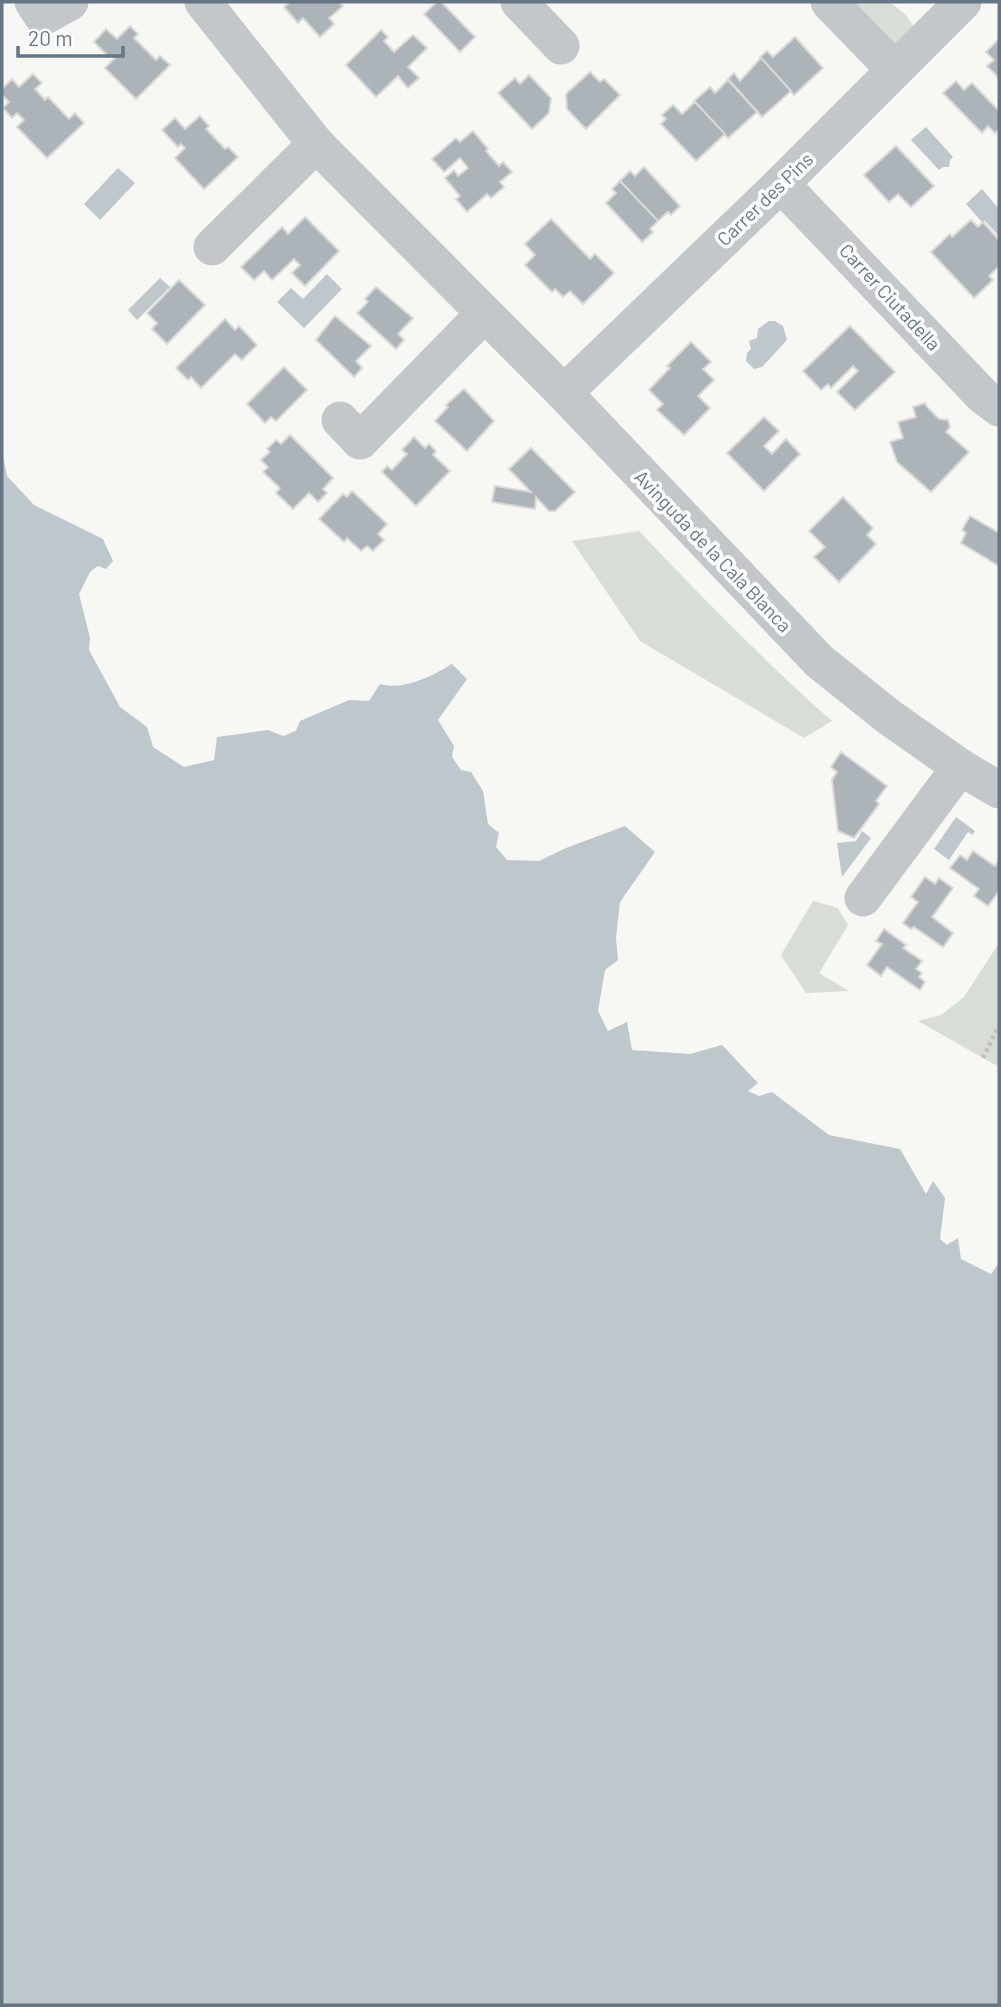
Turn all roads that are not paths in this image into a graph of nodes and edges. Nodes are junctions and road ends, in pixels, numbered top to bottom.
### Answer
1 (33, 2) edge
2 (71, 2) edge
3 (203, 2) edge
4 (519, 2) edge
5 (829, 2) edge
6 (963, 2) edge
7 (562, 46) dead end
8 (894, 69) junction
9 (316, 144) junction
10 (781, 184) junction
11 (212, 247) dead end
12 (484, 314) junction
13 (564, 393) junction
14 (999, 408) edge
15 (340, 420) dead end
16 (960, 767) junction
17 (999, 790) edge
18 (863, 898) dead end

1 - 2 street
3 - 9 street, Avinguda de la Cala Blanca
4 - 7 street
5 - 8 street
6 - 8 street, Carrer des Pins
8 - 10 street, Carrer des Pins
9 - 11 street
9 - 12 street, Avinguda de la Cala Blanca
10 - 13 street, Carrer des Pins
10 - 14 street, Carrer Ciutadella
12 - 13 street, Avinguda de la Cala Blanca
12 - 15 street
13 - 16 street, Avinguda de la Cala Blanca
16 - 17 street, Avinguda de la Cala Blanca
16 - 18 street

